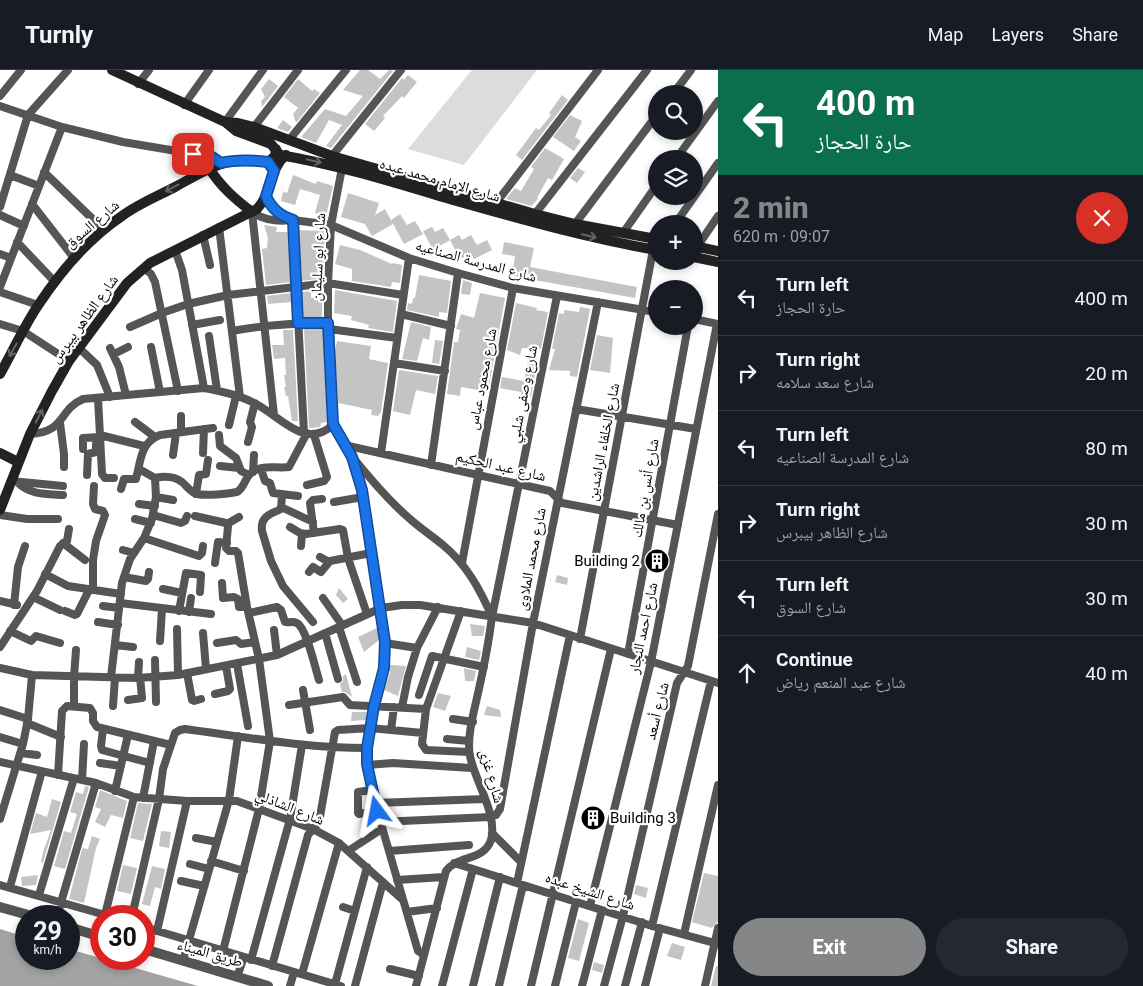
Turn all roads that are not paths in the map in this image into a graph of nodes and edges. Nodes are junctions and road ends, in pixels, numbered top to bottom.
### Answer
1 (21, 70) edge
2 (68, 70) edge
3 (112, 70) edge
4 (149, 70) edge
5 (209, 70) edge
6 (263, 70) edge
7 (298, 70) edge
8 (346, 70) edge
9 (401, 70) edge
10 (598, 70) edge
11 (647, 70) edge
12 (691, 70) edge
13 (138, 84) junction
14 (680, 85) edge
15 (0, 96) edge
16 (718, 101) edge
17 (184, 104) junction
18 (0, 106) edge
19 (28, 116) junction
20 (225, 122) junction
21 (62, 127) junction
22 (254, 127) junction
23 (648, 127) edge
24 (289, 140) junction
25 (276, 149) junction
26 (683, 150) edge
27 (286, 155) junction
28 (332, 156) junction
29 (268, 162) junction
30 (221, 163) junction
31 (718, 163) edge
32 (209, 168) junction
33 (342, 168) junction
34 (274, 171) junction
35 (44, 172) junction
36 (10, 174) junction
37 (39, 186) junction
38 (266, 196) junction
39 (648, 197) edge
40 (496, 203) junction
41 (32, 204) junction
42 (0, 207) edge
43 (252, 212) junction
44 (535, 214) junction
45 (0, 215) edge
46 (681, 215) edge
47 (718, 216) edge
48 (293, 220) junction
49 (575, 224) junction
50 (24, 226) junction
51 (331, 226) junction
52 (219, 227) junction
53 (104, 230) junction
54 (623, 233) junction
55 (203, 235) junction
56 (703, 236) edge
57 (648, 238) edge
58 (17, 242) junction
59 (703, 248) edge
60 (648, 249) edge
61 (175, 250) junction
62 (718, 251) edge
63 (0, 254) edge
64 (11, 258) junction
65 (74, 258) junction
66 (409, 258) junction
67 (703, 259) edge
68 (718, 262) edge
69 (210, 265) dead end
70 (144, 268) junction
71 (650, 270) edge
72 (458, 273) junction
73 (55, 282) junction
74 (328, 283) junction
75 (0, 287) edge
76 (296, 287) junction
77 (513, 288) junction
78 (262, 291) junction
79 (0, 292) edge
80 (403, 295) junction
81 (228, 296) junction
82 (557, 296) junction
83 (598, 302) junction
84 (188, 304) junction
85 (38, 305) junction
86 (641, 309) junction
87 (648, 310) edge
88 (162, 313) junction
89 (401, 314) junction
90 (220, 320) dead end
91 (703, 321) edge
92 (298, 323) junction
93 (0, 324) edge
94 (717, 324) edge
95 (192, 325) junction
96 (265, 326) junction
97 (329, 326) junction
98 (451, 326) junction
99 (130, 327) dead end
100 (23, 331) junction
101 (232, 331) junction
102 (686, 335) edge
103 (209, 336) dead end
104 (397, 338) junction
105 (128, 347) dead end
106 (151, 347) dead end
107 (79, 348) junction
108 (69, 361) junction
109 (394, 363) junction
110 (445, 371) junction
111 (0, 374) edge
112 (204, 388) junction
113 (217, 390) junction
114 (178, 391) junction
115 (160, 392) junction
116 (126, 396) junction
117 (110, 397) junction
118 (238, 397) junction
119 (98, 398) junction
120 (255, 404) junction
121 (576, 409) junction
122 (274, 415) junction
123 (181, 416) dead end
124 (622, 416) junction
125 (134, 422) dead end
126 (60, 423) junction
127 (333, 424) junction
128 (670, 424) junction
129 (229, 425) dead end
130 (213, 428) dead end
131 (696, 428) junction
132 (204, 429) junction
133 (179, 432) junction
134 (30, 434) junction
135 (308, 434) junction
136 (219, 435) dead end
137 (155, 437) junction
138 (100, 438) junction
139 (248, 442) dead end
140 (344, 445) junction
141 (144, 446) junction
142 (83, 449) dead end
143 (0, 453) edge
144 (203, 453) dead end
145 (381, 453) junction
146 (173, 455) dead end
147 (254, 456) dead end
148 (352, 457) junction
149 (208, 460) dead end
150 (18, 462) junction
151 (431, 465) junction
152 (220, 466) dead end
153 (64, 467) dead end
154 (239, 468) junction
155 (261, 468) junction
156 (139, 469) junction
157 (251, 474) junction
158 (87, 475) dead end
159 (478, 475) junction
160 (114, 478) dead end
161 (155, 478) junction
162 (14, 481) junction
163 (519, 484) junction
164 (307, 485) dead end
165 (62, 486) dead end
166 (94, 486) dead end
167 (121, 489) dead end
168 (196, 494) junction
169 (63, 495) dead end
170 (282, 495) junction
171 (298, 496) dead end
172 (156, 497) junction
173 (363, 497) junction
174 (322, 499) dead end
175 (557, 499) junction
176 (172, 500) dead end
177 (334, 502) dead end
178 (139, 504) dead end
179 (155, 506) junction
180 (281, 507) junction
181 (0, 510) edge
182 (604, 511) junction
183 (718, 514) edge
184 (0, 515) edge
185 (238, 517) dead end
186 (58, 519) dead end
187 (135, 519) dead end
188 (152, 519) junction
189 (653, 520) junction
190 (313, 522) junction
191 (227, 524) junction
192 (678, 525) junction
193 (290, 527) dead end
194 (69, 529) dead end
195 (314, 533) junction
196 (302, 534) junction
197 (144, 538) junction
198 (227, 542) junction
199 (63, 543) junction
200 (25, 546) dead end
201 (203, 546) dead end
202 (302, 546) dead end
203 (123, 550) dead end
204 (134, 553) junction
205 (371, 554) junction
206 (320, 557) dead end
207 (348, 558) junction
208 (85, 560) dead end
209 (329, 562) junction
210 (215, 563) dead end
211 (462, 563) junction
212 (149, 572) dead end
213 (309, 572) dead end
214 (45, 574) junction
215 (124, 577) junction
216 (222, 583) dead end
217 (163, 589) dead end
218 (91, 590) junction
219 (200, 592) dead end
220 (182, 593) junction
221 (121, 594) junction
222 (33, 597) junction
223 (191, 598) dead end
224 (323, 598) dead end
225 (0, 601) edge
226 (14, 605) junction
227 (103, 606) dead end
228 (120, 606) junction
229 (438, 607) junction
230 (26, 608) junction
231 (381, 608) junction
232 (162, 609) junction
233 (248, 610) junction
234 (179, 611) junction
235 (461, 611) junction
236 (189, 612) junction
237 (211, 614) dead end
238 (367, 614) junction
239 (492, 616) junction
240 (98, 622) dead end
241 (313, 622) dead end
242 (532, 623) junction
243 (118, 624) junction
244 (341, 626) junction
245 (177, 629) dead end
246 (274, 630) dead end
247 (10, 631) junction
248 (203, 633) dead end
249 (326, 633) junction
250 (570, 635) junction
251 (580, 638) junction
252 (308, 641) junction
253 (160, 642) dead end
254 (255, 642) junction
255 (385, 642) junction
256 (60, 643) dead end
257 (218, 643) dead end
258 (115, 645) junction
259 (0, 647) edge
260 (133, 647) dead end
261 (417, 648) junction
262 (611, 649) junction
263 (76, 650) dead end
264 (628, 654) junction
265 (277, 655) junction
266 (444, 658) junction
267 (259, 659) junction
268 (155, 660) dead end
269 (139, 662) dead end
270 (651, 662) junction
271 (237, 664) junction
272 (226, 666) junction
273 (484, 667) junction
274 (0, 668) edge
275 (206, 669) junction
276 (683, 673) junction
277 (187, 674) junction
278 (32, 675) junction
279 (178, 675) junction
280 (74, 677) junction
281 (113, 677) junction
282 (155, 677) junction
283 (139, 678) junction
284 (338, 679) dead end
285 (319, 680) dead end
286 (357, 682) dead end
287 (715, 682) edge
288 (303, 690) dead end
289 (215, 694) dead end
290 (419, 696) dead end
291 (201, 699) dead end
292 (128, 700) dead end
293 (156, 702) dead end
294 (305, 702) junction
295 (289, 705) dead end
296 (74, 706) junction
297 (114, 706) dead end
298 (374, 706) junction
299 (398, 707) junction
300 (426, 709) junction
301 (0, 710) edge
302 (453, 719) dead end
303 (28, 721) junction
304 (473, 722) junction
305 (248, 726) dead end
306 (370, 728) junction
307 (103, 729) junction
308 (310, 730) dead end
309 (391, 730) junction
310 (423, 733) junction
311 (128, 735) junction
312 (238, 736) junction
313 (0, 737) edge
314 (61, 738) junction
315 (447, 738) dead end
316 (154, 741) junction
317 (270, 741) junction
318 (469, 741) junction
319 (23, 744) junction
320 (84, 744) dead end
321 (302, 744) junction
322 (171, 745) junction
323 (332, 748) junction
324 (367, 748) junction
325 (469, 752) junction
326 (21, 753) junction
327 (37, 755) dead end
328 (123, 756) junction
329 (0, 762) edge
330 (100, 763) dead end
331 (150, 763) junction
332 (367, 764) junction
333 (17, 766) junction
334 (120, 766) junction
335 (472, 768) junction
336 (42, 772) junction
337 (58, 775) junction
338 (78, 779) junction
339 (96, 784) junction
340 (718, 785) edge
341 (115, 790) junction
342 (372, 790) junction
343 (134, 797) junction
344 (143, 798) junction
345 (485, 798) junction
346 (159, 799) junction
347 (229, 800) junction
348 (187, 801) junction
349 (376, 807) junction
350 (259, 809) junction
351 (490, 817) junction
352 (0, 819) edge
353 (290, 819) junction
354 (381, 825) junction
355 (313, 829) junction
356 (492, 833) junction
357 (196, 838) dead end
358 (217, 842) junction
359 (339, 843) junction
360 (469, 844) dead end
361 (348, 851) junction
362 (389, 851) junction
363 (521, 862) junction
364 (454, 863) junction
365 (190, 864) dead end
366 (210, 865) junction
367 (367, 868) junction
368 (473, 868) junction
369 (244, 871) junction
370 (444, 877) junction
371 (500, 877) junction
372 (398, 880) junction
373 (181, 881) dead end
374 (384, 882) junction
375 (520, 884) junction
376 (0, 885) edge
377 (204, 886) junction
378 (10, 887) junction
379 (554, 894) junction
380 (39, 895) junction
381 (403, 900) junction
382 (61, 901) junction
383 (576, 902) junction
384 (60, 905) edge
385 (109, 905) edge
386 (135, 905) edge
387 (590, 906) junction
388 (0, 907) edge
389 (343, 907) dead end
390 (437, 908) junction
391 (90, 910) edge
392 (602, 910) junction
393 (15, 911) edge
394 (355, 911) junction
395 (407, 912) junction
396 (623, 916) junction
397 (642, 922) junction
398 (656, 927) junction
399 (718, 928) edge
400 (157, 931) joint
401 (684, 934) junction
402 (189, 941) junction
403 (716, 944) edge
404 (223, 951) junction
405 (155, 952) edge
406 (424, 955) junction
407 (247, 959) junction
408 (183, 961) junction
409 (272, 966) junction
410 (390, 969) dead end
411 (298, 973) junction
412 (419, 976) junction
413 (237, 977) junction
414 (338, 985) edge
415 (268, 986) edge
416 (290, 986) edge
417 (355, 986) edge
418 (416, 986) edge
419 (442, 986) edge
420 (473, 986) edge
421 (499, 986) edge
422 (531, 986) edge
423 (555, 986) edge
424 (582, 986) edge
425 (604, 986) edge
426 (625, 986) edge
427 (646, 986) edge
428 (704, 986) edge

1 - 15 street
2 - 19 street
3 - 13 main road, شارع الإمام محمد عبده
4 - 13 street
5 - 17 street
6 - 20 street
7 - 22 street
8 - 24 street
9 - 28 street
10 - 40 street
11 - 44 street
12 - 14 street
13 - 17 main road, شارع الإمام محمد عبده
16 - 26 street
17 - 20 main road, شارع الإمام محمد عبده
18 - 19 street
19 - 21 street
19 - 36 street
20 - 22 main road, شارع الإمام محمد عبده
20 - 25 main road, شارع الإمام محمد عبده
21 - 30 street
21 - 35 street
22 - 24 main road, شارع الإمام محمد عبده
23 - 49 street
24 - 28 main road, شارع الإمام محمد عبده
25 - 27 main road, شارع الإمام محمد عبده
25 - 29 main road
27 -> 33 main road, شارع الإمام محمد عبده
27 - 34 main road, شارع الظاهر بيبرس
28 - 40 main road, شارع الإمام محمد عبده
29 - 30 main road, شارع السوق
29 - 34 main road
30 - 32 main road, شارع السوق
31 - 46 street
32 - 43 main road
32 -> 53 main road, شارع السوق
33 - 51 street, شارع ابو سليمان
33 -> 60 main road, شارع الإمام محمد عبده
34 - 38 main road, شارع الظاهر بيبرس
35 - 37 street
35 - 53 street
36 - 37 street
36 - 42 street
37 - 41 street
38 - 43 main road, شارع الظاهر بيبرس
38 - 48 street, شارع المدرسة الصناعيه
39 - 54 street
40 - 44 main road, شارع الإمام محمد عبده
41 - 50 street
41 - 65 street
43 - 48 street, شارع المدرسة الصناعيه
43 - 52 main road, شارع الظاهر بيبرس
43 - 78 street
44 - 49 main road, شارع الإمام محمد عبده
45 - 50 street
47 - 56 street
48 - 51 street, شارع المدرسة الصناعيه
48 - 76 street
49 - 54 main road, شارع الإمام محمد عبده
50 - 58 street
51 - 66 street, شارع المدرسة الصناعيه
51 - 74 street, شارع ابو سليمان
52 - 55 main road, شارع الظاهر بيبرس
52 - 81 street
53 - 65 main road, شارع السوق
54 - 57 main road, شارع الإمام محمد عبده
55 - 61 main road, شارع الظاهر بيبرس
55 - 69 street
58 - 64 street
58 - 73 street
59 - 62 main road
61 - 70 main road, شارع الظاهر بيبرس
61 - 84 street
63 - 64 street
64 - 75 street
65 - 73 main road, شارع السوق
66 - 72 street, شارع المدرسة الصناعيه
66 - 80 street
67 - 68 main road
70 - 88 street
70 - 107 main road, شارع الظاهر بيبرس
71 - 86 street, شارع الخلفاء الراشدين
72 - 77 street, شارع المدرسة الصناعيه
72 - 98 street
73 - 85 main road, شارع السوق
74 - 76 street
74 - 80 street
74 - 97 street, شارع ابو سليمان
76 - 78 street
76 - 92 street
77 - 82 street, شارع المدرسة الصناعيه
77 - 159 street, شارع محمود عباس
78 - 81 street
78 - 96 street
79 - 85 street
80 - 89 street
81 - 84 street
81 - 101 street
82 - 83 street, شارع المدرسة الصناعيه
82 - 163 street, شارع وصفى شلبي
83 - 86 street, شارع المدرسة الصناعيه
83 - 121 street, شارع محمد الملاوى
84 - 88 street
84 - 95 street
85 - 100 main road, شارع السوق
86 - 87 street, شارع المدرسة الصناعيه
86 - 124 street, شارع الخلفاء الراشدين
88 - 99 street
88 - 114 street
89 - 98 street
89 - 104 street
90 - 95 street
91 - 94 street
92 - 96 street
92 - 97 street
92 - 135 street
93 - 100 street
94 - 131 street, شارع احمد النجار
95 - 112 street
96 - 101 street
96 - 122 street
97 - 104 street
97 - 127 street, شارع ابو سليمان
98 - 110 street
100 - 108 street
100 -> 111 main road, شارع السوق
101 - 118 street
102 - 128 street, شارع أنس بن مالك
103 - 113 street
104 - 109 street
105 - 116 street
106 - 115 street
107 - 108 main road, شارع الظاهر بيبرس
107 - 117 street
134 -> 108 main road, شارع الظاهر بيبرس
109 - 110 street
109 - 145 street
110 - 151 street
112 - 113 street
112 - 114 street
113 - 118 street
114 - 115 street
115 - 116 street
116 - 117 street
117 - 119 street
118 - 120 street
118 - 129 street
119 - 126 street
119 - 138 street
120 - 122 street
120 - 139 street
121 - 124 street
121 - 175 street, شارع محمد الملاوى
122 - 135 street
123 - 133 street
124 - 128 street
124 - 182 street, شارع الخلفاء الراشدين
125 - 137 street
126 - 134 street
126 - 153 street
127 - 135 street
127 - 140 street, شارع ابو سليمان
128 - 131 street
128 - 189 street, شارع أنس بن مالك
130 - 132 street
131 - 192 street, شارع احمد النجار
132 - 133 street
132 - 144 street
133 - 137 street
133 - 146 street
134 - 150 main road, شارع الظاهر بيبرس
135 - 155 street
135 - 164 street
136 - 154 street
137 - 141 street
138 - 141 street
138 - 142 street
138 - 158 street
138 - 160 street
140 - 145 street, شارع عبد الحكيم
140 - 148 street, شارع ابو سليمان
141 - 156 street
143 - 150 main road
145 - 151 street, شارع عبد الحكيم
147 - 157 street
148 - 173 street, شارع ابو سليمان
148 - 211 street
149 - 168 street
150 - 162 main road, شارع الظاهر بيبرس
151 - 159 street, شارع عبد الحكيم
152 - 154 street
154 - 157 street
155 - 157 street
155 - 170 street
156 - 161 street
156 - 167 street
157 - 168 street
159 - 163 street, شارع عبد الحكيم
159 - 211 street, شارع محمود عباس
161 - 168 street
161 - 172 street
162 - 165 street
162 - 169 street
162 - 181 main road, شارع الظاهر بيبرس
163 - 175 street, شارع عبد الحكيم
163 - 239 street, شارع وصفى شلبي
166 - 218 street
170 - 171 street
170 - 180 street
172 - 176 street
172 - 179 street
173 - 177 street
173 - 205 street, شارع ابو سليمان
174 - 190 street
175 - 182 street, شارع عبد الحكيم
175 - 242 street, شارع محمد الملاوى
178 - 179 street
179 - 188 street
180 - 190 street
180 - 241 street
182 - 189 street, شارع عبد الحكيم
182 - 251 street, شارع الخلفاء الراشدين
183 - 276 street, شارع أسعد
184 - 186 street
185 - 191 street
187 - 188 street
188 - 191 street
188 - 197 street
189 - 192 street, شارع عبد الحكيم
189 - 264 street, شارع أنس بن مالك
190 - 195 street
191 - 198 street
192 - 270 street, شارع احمد النجار
193 - 196 street
194 - 199 street
195 - 196 street
195 - 207 street
196 - 202 street
197 - 201 street
197 - 204 street
198 - 210 street
198 - 233 street
199 - 208 street
199 - 214 street
200 - 226 street
203 - 204 street
204 - 215 street
205 - 207 street
205 - 231 street, شارع ابو سليمان
206 - 209 street
207 - 209 street
207 - 238 street
209 - 213 street
211 - 239 street
212 - 215 street
214 - 218 street
214 - 222 street
215 - 221 street
216 - 233 street
217 - 220 street
218 - 221 street
218 - 222 street
219 - 220 street
220 - 234 street
221 - 228 street
222 - 230 street
223 - 236 street
224 - 244 street
225 - 226 street
226 - 230 street
227 - 228 street
228 - 232 street
228 - 243 street
229 - 231 street
229 - 235 street
229 - 261 street
230 - 247 street
231 - 238 street
231 - 255 street, شارع ابو سليمان
232 - 234 street
232 - 253 street
233 - 252 street
233 - 254 street
234 - 236 street
235 - 239 street
235 - 266 street
236 - 237 street
238 - 244 street
239 - 242 street
239 - 273 street, شارع غزى
240 - 243 street
242 - 250 street
242 - 351 street, شارع محمد الملاوى
243 - 258 street
244 - 249 street
244 - 286 street
245 - 279 street
246 - 265 street
247 - 256 street
247 - 259 street
248 - 275 street
249 - 252 street
249 - 284 street
250 - 251 street
250 - 363 street
251 - 262 street
252 - 265 street
252 - 285 street
254 - 257 street
254 - 267 street
255 - 261 street
255 - 298 street, شارع ابو سليمان
258 - 260 street
258 - 281 street
261 - 299 street
262 - 264 street
262 - 379 street
263 - 280 street
264 - 270 street
265 - 267 street
266 - 273 street
266 - 290 street
266 - 300 street
267 - 271 street
267 - 317 street
268 - 282 street
269 - 283 street
270 - 276 street
270 - 387 street, شارع احمد النجار
271 - 272 street
271 - 305 street
272 - 275 street
272 - 289 street
273 - 304 street, شارع غزى
274 - 278 street
275 - 277 street
276 - 287 street
276 - 396 street, شارع أسعد
277 - 279 street
277 - 291 street
278 - 280 street
278 - 303 street
279 - 282 street
280 - 281 street
280 - 296 street
281 - 283 street
281 - 297 street
282 - 283 street
282 - 293 street
283 - 292 street
287 - 398 street
288 - 294 street
294 - 295 street
294 - 298 street
294 - 308 street
296 - 307 street
296 - 314 street
298 - 299 street
298 - 306 street, شارع ابو سليمان
299 - 300 street
299 - 309 street
300 - 310 street
301 - 303 street
302 - 304 street
303 - 314 street
303 - 319 street
304 - 318 street, شارع غزى
306 - 309 street
306 - 323 street
306 - 324 street, شارع ابو سليمان
307 - 311 street
307 - 328 street
309 - 310 street
310 - 325 street
311 - 316 street
311 - 328 street
312 - 317 street
312 - 322 street
312 - 347 street
313 - 319 street
314 - 337 street
315 - 318 street
316 - 322 street
316 - 331 street
317 - 321 street
317 - 350 street
318 - 325 street, شارع غزى
319 - 326 street
320 - 338 street
321 - 323 street
321 - 353 street
322 - 346 street
323 - 324 street
323 - 355 street
324 - 332 street, شارع ابو سليمان
325 - 335 street, شارع غزى
326 - 327 street
326 - 333 street
328 - 331 street
328 - 334 street
329 - 333 street, شارع الشاذلي
330 - 334 street
331 - 344 street
332 - 335 street
332 - 342 street, شارع ابو سليمان
333 - 336 street, شارع الشاذلي
333 - 352 street
334 - 341 street
335 - 345 street, شارع غزى
336 - 337 street, شارع الشاذلي
336 - 378 street
337 - 338 street, شارع الشاذلي
338 - 339 street, شارع الشاذلي
338 - 380 street
339 - 341 street, شارع الشاذلي
339 - 382 street
340 - 401 street
341 - 343 street, شارع الشاذلي
342 - 349 street, شارع ابو سليمان
342 - 349 street
343 - 344 street, شارع الشاذلي
343 - 385 street
344 - 346 street, شارع الشاذلي
345 - 349 street
345 - 351 street, شارع غزى
346 - 348 street, شارع الشاذلي
346 - 386 street
347 - 348 street, شارع الشاذلي
347 - 350 street, شارع الشاذلي
347 - 358 street
348 - 400 street
349 - 354 street, شارع ابو سليمان
350 - 353 street, شارع الشاذلي
350 - 369 street
351 - 354 street
351 - 356 street, شارع غزى
353 - 355 street, شارع الشاذلي
353 - 407 street
354 - 361 street
354 - 362 street, شارع ابو سليمان
355 - 359 street, شارع الشاذلي
355 - 409 street
356 - 363 street
356 - 364 street
357 - 358 street
358 - 366 street
359 - 361 street, شارع الشاذلي
359 - 411 street
360 - 362 street
361 - 367 street, شارع الشاذلي
362 - 372 street, شارع ابو سليمان
363 - 375 street
364 - 368 street, شارع الشيخ عبده
364 - 370 street
365 - 366 street
366 - 369 street
366 - 377 street
367 - 374 street, شارع الشاذلي
367 - 394 street
368 - 371 street, شارع الشيخ عبده
368 - 419 street
369 - 404 street
370 - 372 street
370 - 390 street
371 - 375 street, شارع الشيخ عبده
371 - 420 street
372 - 381 street, شارع ابو سليمان
373 - 377 street
374 - 381 street, شارع الشاذلي
374 - 417 street
375 - 379 street, شارع الشيخ عبده
375 - 421 street
376 - 378 street
377 - 402 street
378 - 380 street
379 - 383 street, شارع الشيخ عبده
379 - 422 street
380 - 382 street
381 - 395 street, شارع ابو سليمان
382 - 384 street
382 - 391 street
383 - 387 street, شارع الشيخ عبده
383 - 423 street
387 - 392 street, شارع الشيخ عبده
388 - 393 street
389 - 394 street
390 - 395 street
390 - 406 street
392 - 396 street, شارع الشيخ عبده
392 - 424 street
394 - 414 street
395 - 406 street, شارع ابو سليمان
396 - 397 street, شارع الشيخ عبده
396 - 425 street, شارع أسعد
397 - 398 street, شارع الشيخ عبده
397 - 426 street
398 - 401 street, شارع الشيخ عبده
398 - 427 street
399 - 403 street
400 - 402 street
401 - 403 street, شارع الشيخ عبده
402 - 404 street
402 - 408 street
403 - 428 street
404 - 407 street
405 - 408 street, طريق الميناء
406 - 412 street
407 - 409 street
407 - 413 street
408 - 413 street, طريق الميناء
409 - 411 street
410 - 412 street
411 - 414 street
411 - 416 street
412 - 418 street
413 - 415 street, طريق الميناء

